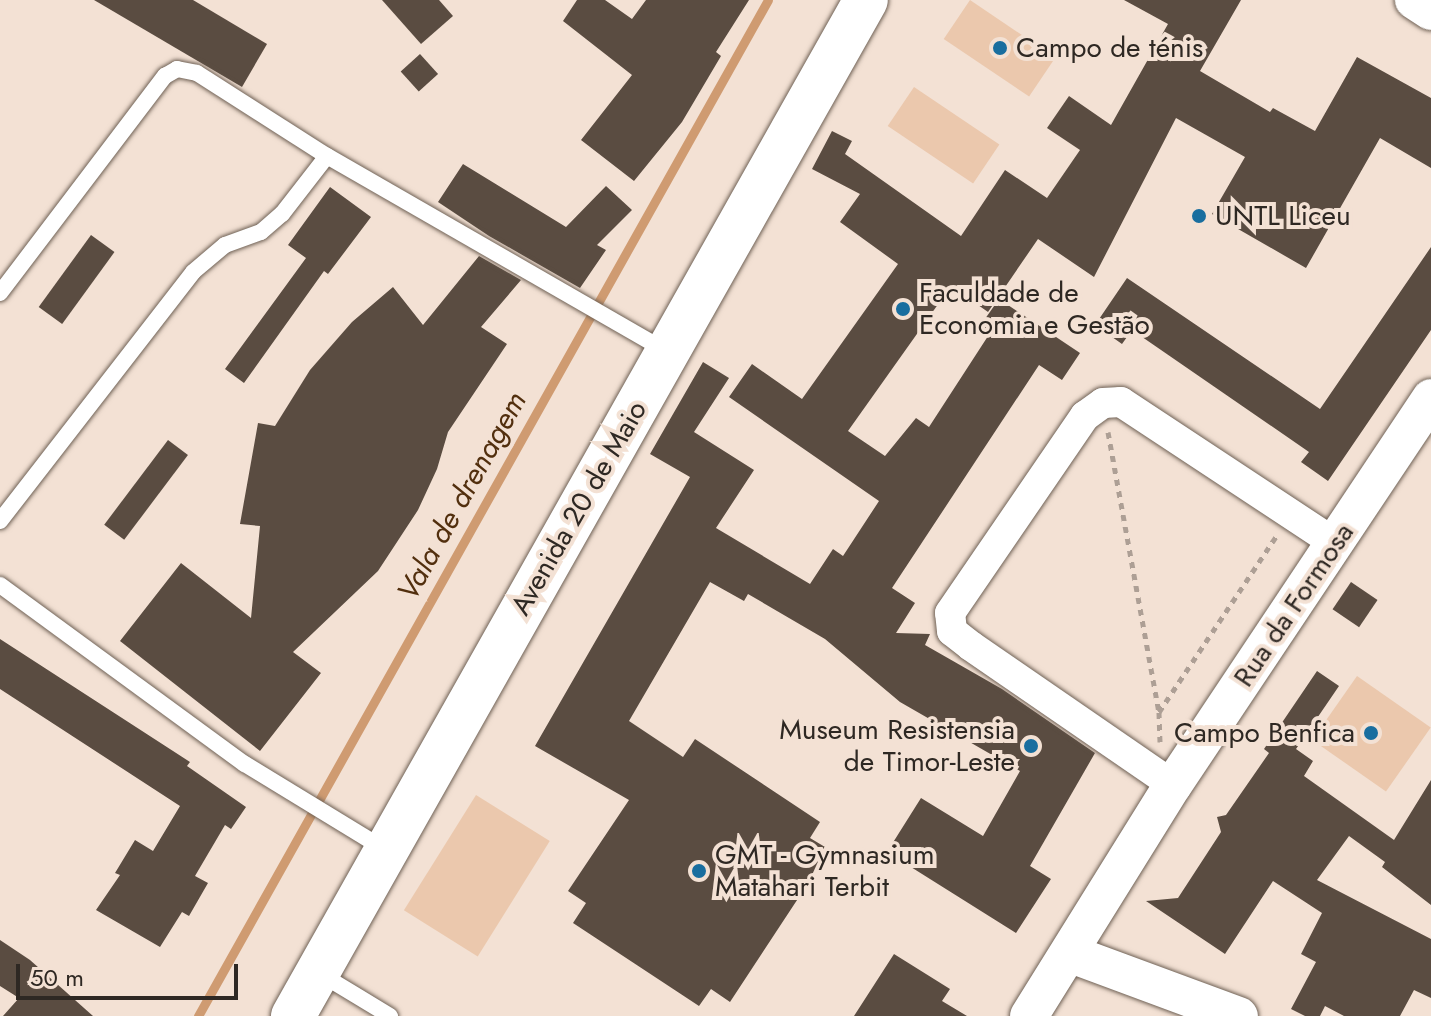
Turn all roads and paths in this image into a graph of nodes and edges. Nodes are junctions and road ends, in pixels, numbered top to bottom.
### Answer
1 (866, 0) edge
2 (1414, 0) edge
3 (1431, 11) edge
4 (327, 156) junction
5 (0, 293) edge
6 (668, 352) junction
7 (1431, 398) edge
8 (1103, 403) junction
9 (1291, 515) junction
10 (0, 521) edge
11 (1335, 543) junction
12 (0, 585) edge
13 (1159, 712) junction
14 (1159, 774) junction
15 (384, 849) junction
16 (1071, 954) junction
17 (317, 972) junction
18 (293, 1016) edge
19 (390, 1016) edge
20 (1029, 1016) edge
21 (1239, 1016) edge

1 - 6 main road, Avenida 20 de Maio
2 - 3 street
4 - 5 lane
4 - 6 lane
4 - 10 lane
6 - 15 main road, Avenida 20 de Maio
7 - 11 street, Rua da Formosa
8 - 9 street
8 - 13 path
8 - 14 street
9 - 11 street
9 - 13 path
11 - 14 street, Rua da Formosa
12 - 15 lane
13 - 14 path
14 - 16 street, Rua da Formosa
15 - 17 main road, Avenida 20 de Maio
16 - 20 street, Rua da Formosa
16 - 21 street
17 - 18 main road, Avenida 20 de Maio
17 - 19 lane

